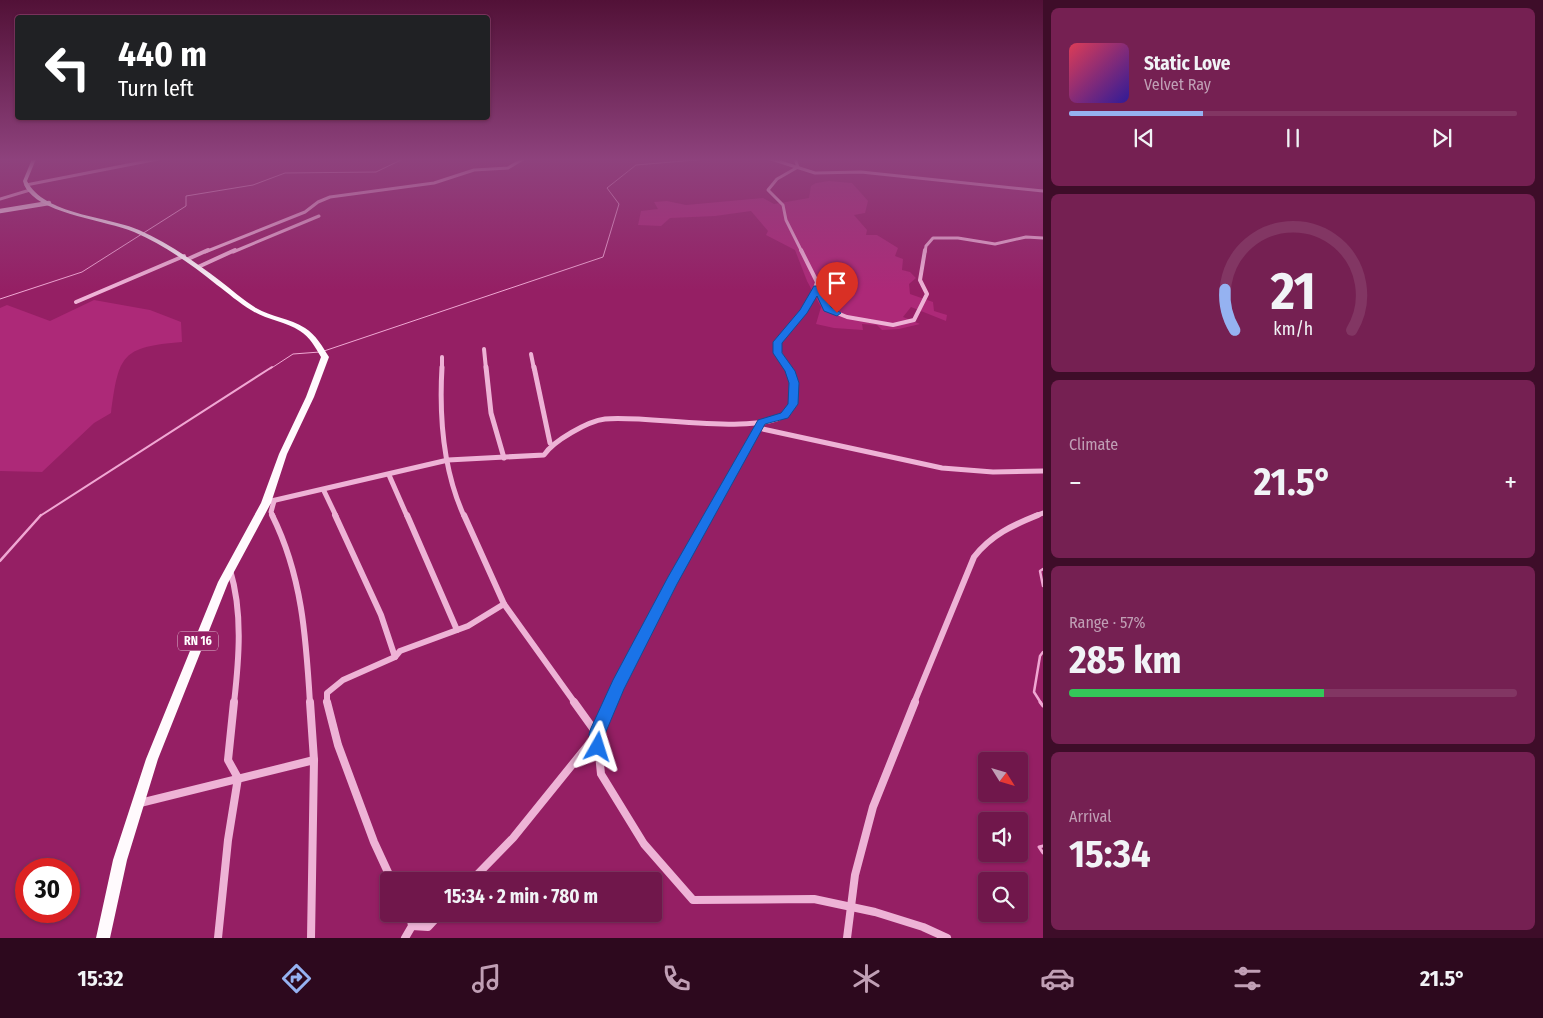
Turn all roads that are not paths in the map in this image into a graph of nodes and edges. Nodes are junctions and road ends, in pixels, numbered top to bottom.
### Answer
1 (49, 203) joint
2 (317, 203) edge
3 (781, 203) edge
4 (2, 209) edge
5 (320, 216) dead end
6 (145, 234) joint
7 (1043, 238) edge
8 (187, 257) junction
9 (198, 266) junction
10 (817, 288) junction
11 (76, 302) dead end
12 (484, 349) dead end
13 (323, 352) joint
14 (531, 354) dead end
15 (442, 358) dead end
16 (761, 422) junction
17 (758, 428) junction
18 (550, 443) junction
19 (504, 458) junction
20 (448, 460) junction
21 (1043, 471) edge
22 (389, 475) junction
23 (324, 491) junction
24 (270, 502) junction
25 (1043, 513) edge
26 (230, 568) junction
27 (504, 604) junction
28 (457, 630) junction
29 (395, 657) junction
30 (597, 734) junction
31 (314, 760) junction
32 (238, 778) junction
33 (137, 804) junction
34 (388, 872) edge
35 (480, 872) edge
36 (850, 907) junction
37 (411, 922) edge
38 (433, 922) edge
39 (412, 926) junction
40 (104, 938) edge
41 (218, 938) edge
42 (311, 938) edge
43 (405, 938) edge
44 (847, 938) edge
45 (946, 938) edge

1 - 4 main road
1 - 6 main road, RN 16
2 - 8 street
3 - 10 street
5 - 9 street
6 - 8 main road, RN 16
7 - 10 street
8 - 9 main road, RN 16
8 - 11 street
9 - 13 main road, RN 16
10 - 16 street
12 - 19 street
13 - 24 main road, RN 16
14 - 18 street
15 - 20 street
16 - 17 street
16 - 18 street
17 - 21 street
17 - 30 street
18 - 19 street
19 - 20 street
20 - 22 street
20 - 27 street
22 - 23 street
22 - 28 street
23 - 24 street
23 - 29 street
24 - 26 main road, RN 16
24 - 31 street
25 - 36 street
26 - 32 street
26 - 33 main road, RN 16
27 - 28 street
27 - 30 street
28 - 29 street
29 - 34 street
30 - 35 street
30 - 36 street
31 - 32 street
31 - 42 street
32 - 33 street
32 - 41 street
33 - 40 main road, RN 16
36 - 44 street
36 - 45 street
37 - 39 street
38 - 39 street
39 - 43 street

